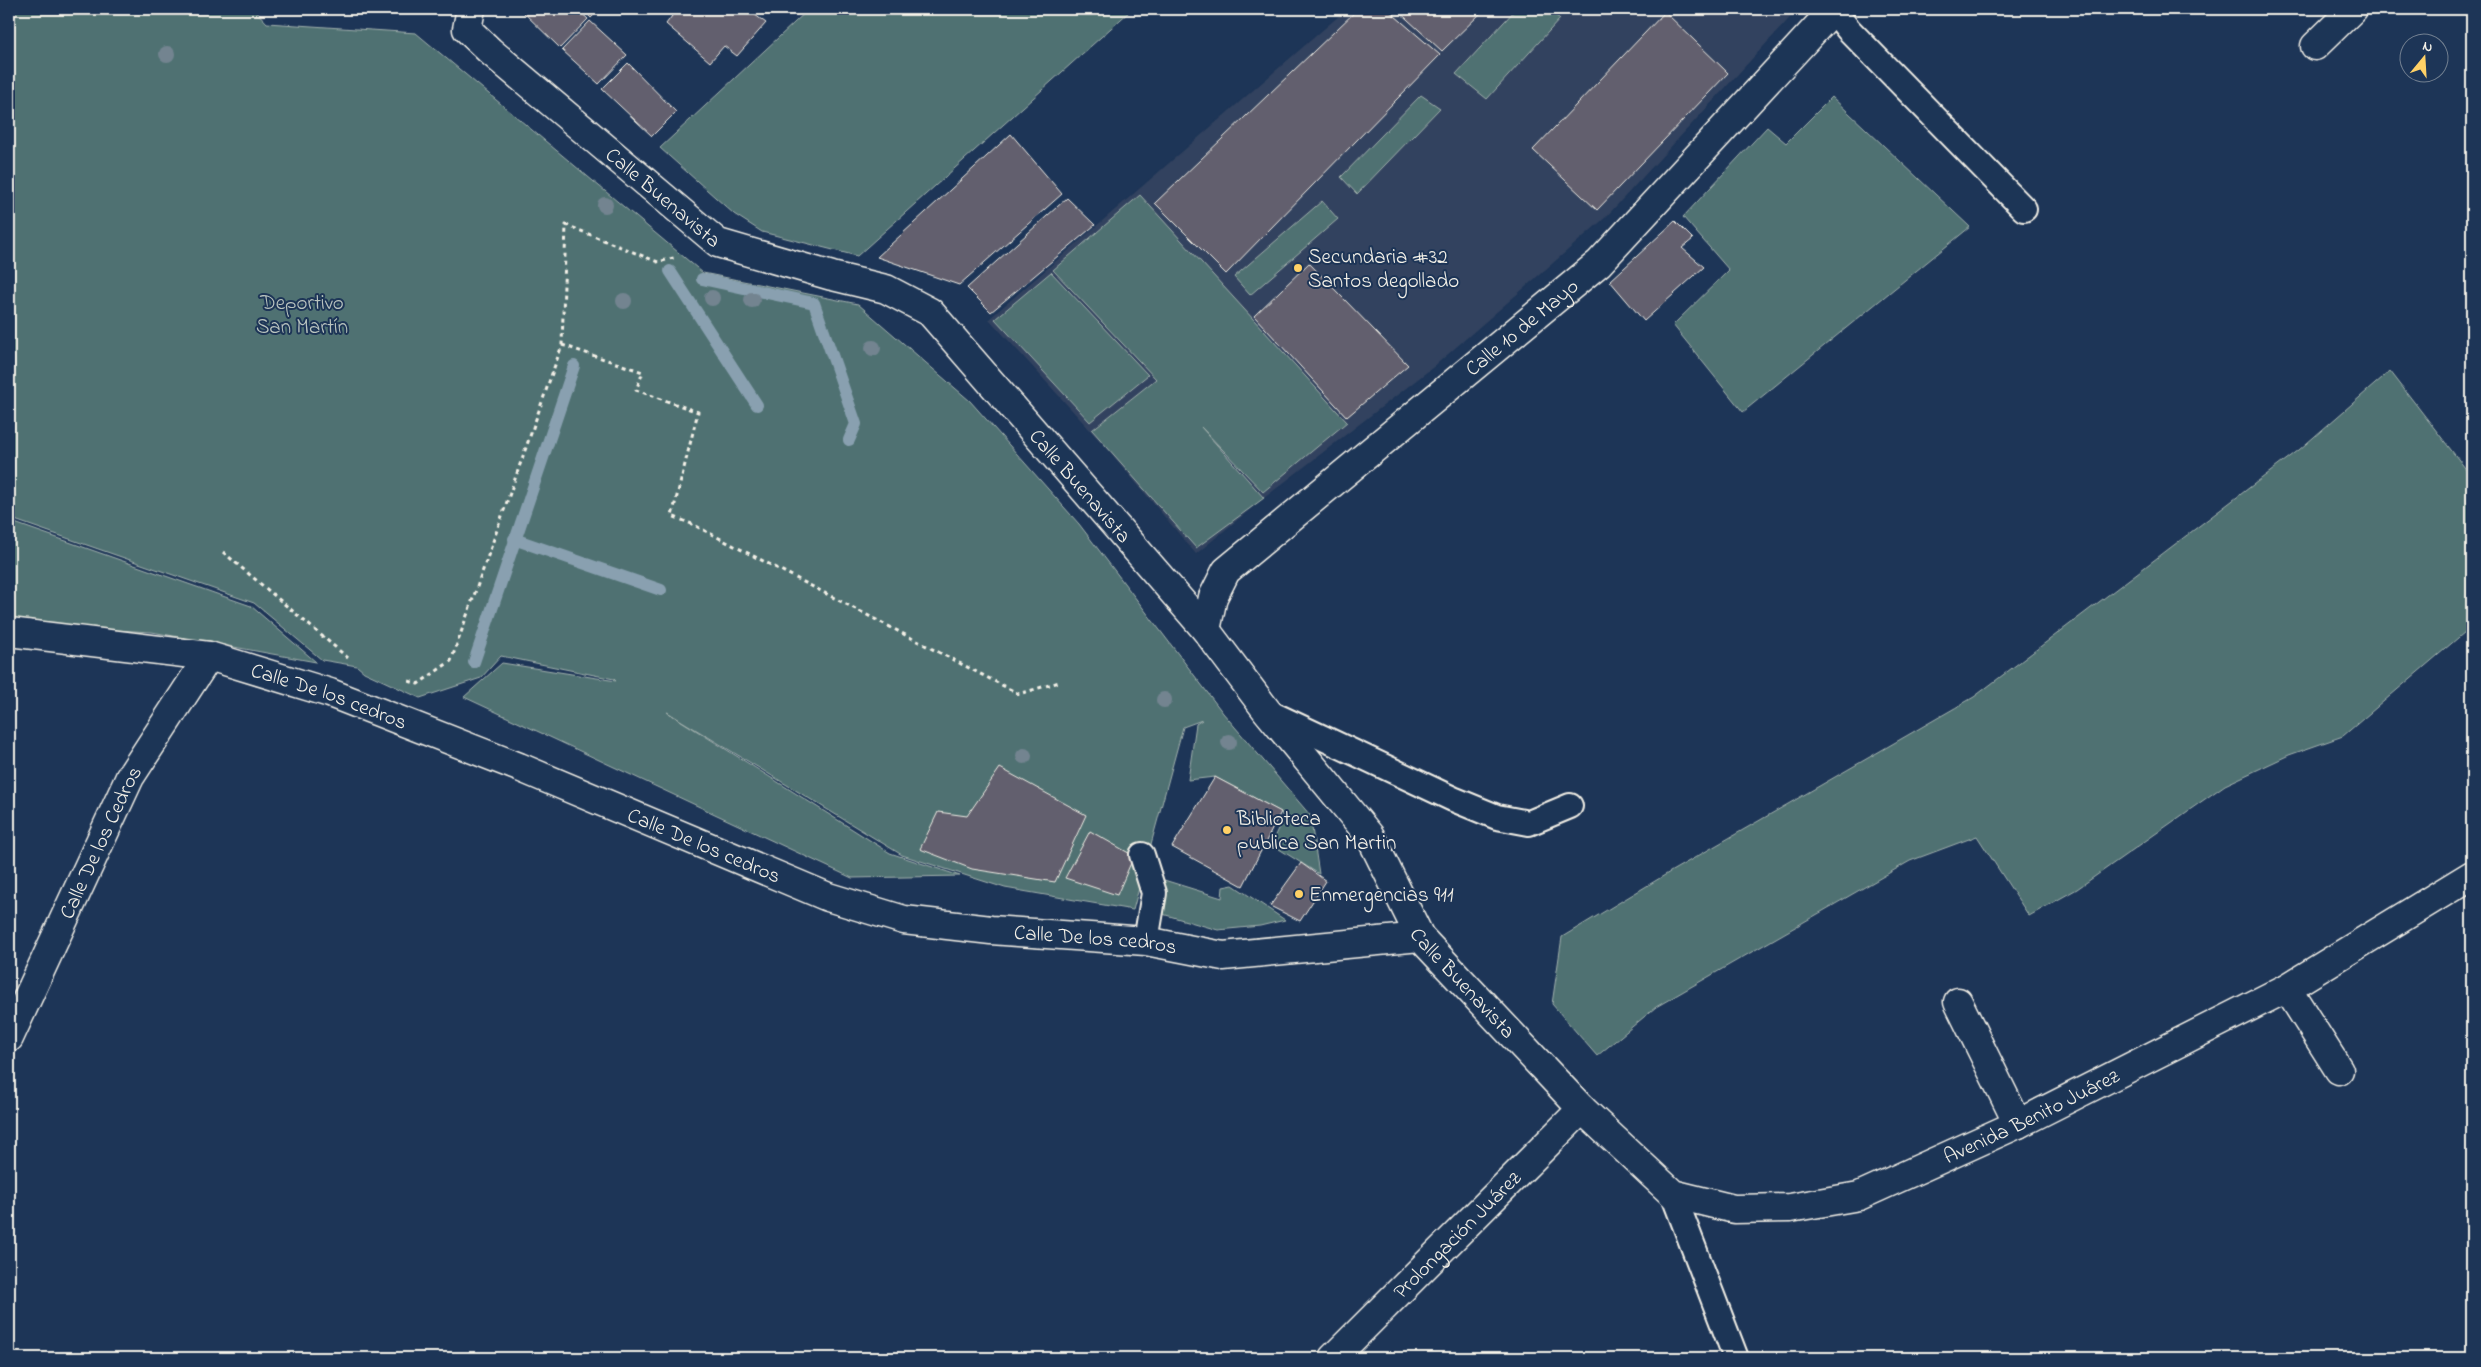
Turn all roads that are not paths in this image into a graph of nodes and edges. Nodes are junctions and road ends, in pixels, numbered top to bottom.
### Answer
1 (471, 9) edge
2 (1833, 9) edge
3 (2352, 9) edge
4 (2315, 46) dead end
5 (2024, 209) dead end
6 (1206, 630) junction
7 (9, 632) edge
8 (209, 656) junction
9 (1267, 711) junction
10 (1570, 806) dead end
11 (1142, 855) dead end
12 (2472, 876) edge
13 (1420, 937) junction
14 (1146, 941) junction
15 (2286, 988) junction
16 (1958, 1002) dead end
17 (9, 1038) edge
18 (2339, 1070) dead end
19 (1582, 1109) junction
20 (2018, 1124) junction
21 (1673, 1194) junction
22 (1333, 1358) edge
23 (1736, 1358) edge

1 - 6 street, Calle Buenavista
2 - 5 lane
2 - 6 street, Calle 10 de Mayo
3 - 4 street
6 - 9 street, Calle Buenavista
7 - 8 street, Calle De los cedros
8 - 14 street, Calle De los cedros
8 - 17 street, Calle De los Cedros
9 - 10 lane
9 - 13 street, Calle Buenavista
11 - 14 lane
12 - 15 street, Avenida Benito Juárez
13 - 14 street, Calle De los cedros
13 - 19 street, Calle Buenavista
15 - 18 street
15 - 20 street, Avenida Benito Juárez
16 - 20 street
19 - 21 street, Avenida Benito Juárez
19 - 22 street, Prolongación Juárez
20 - 21 street, Avenida Benito Juárez
21 - 23 lane

